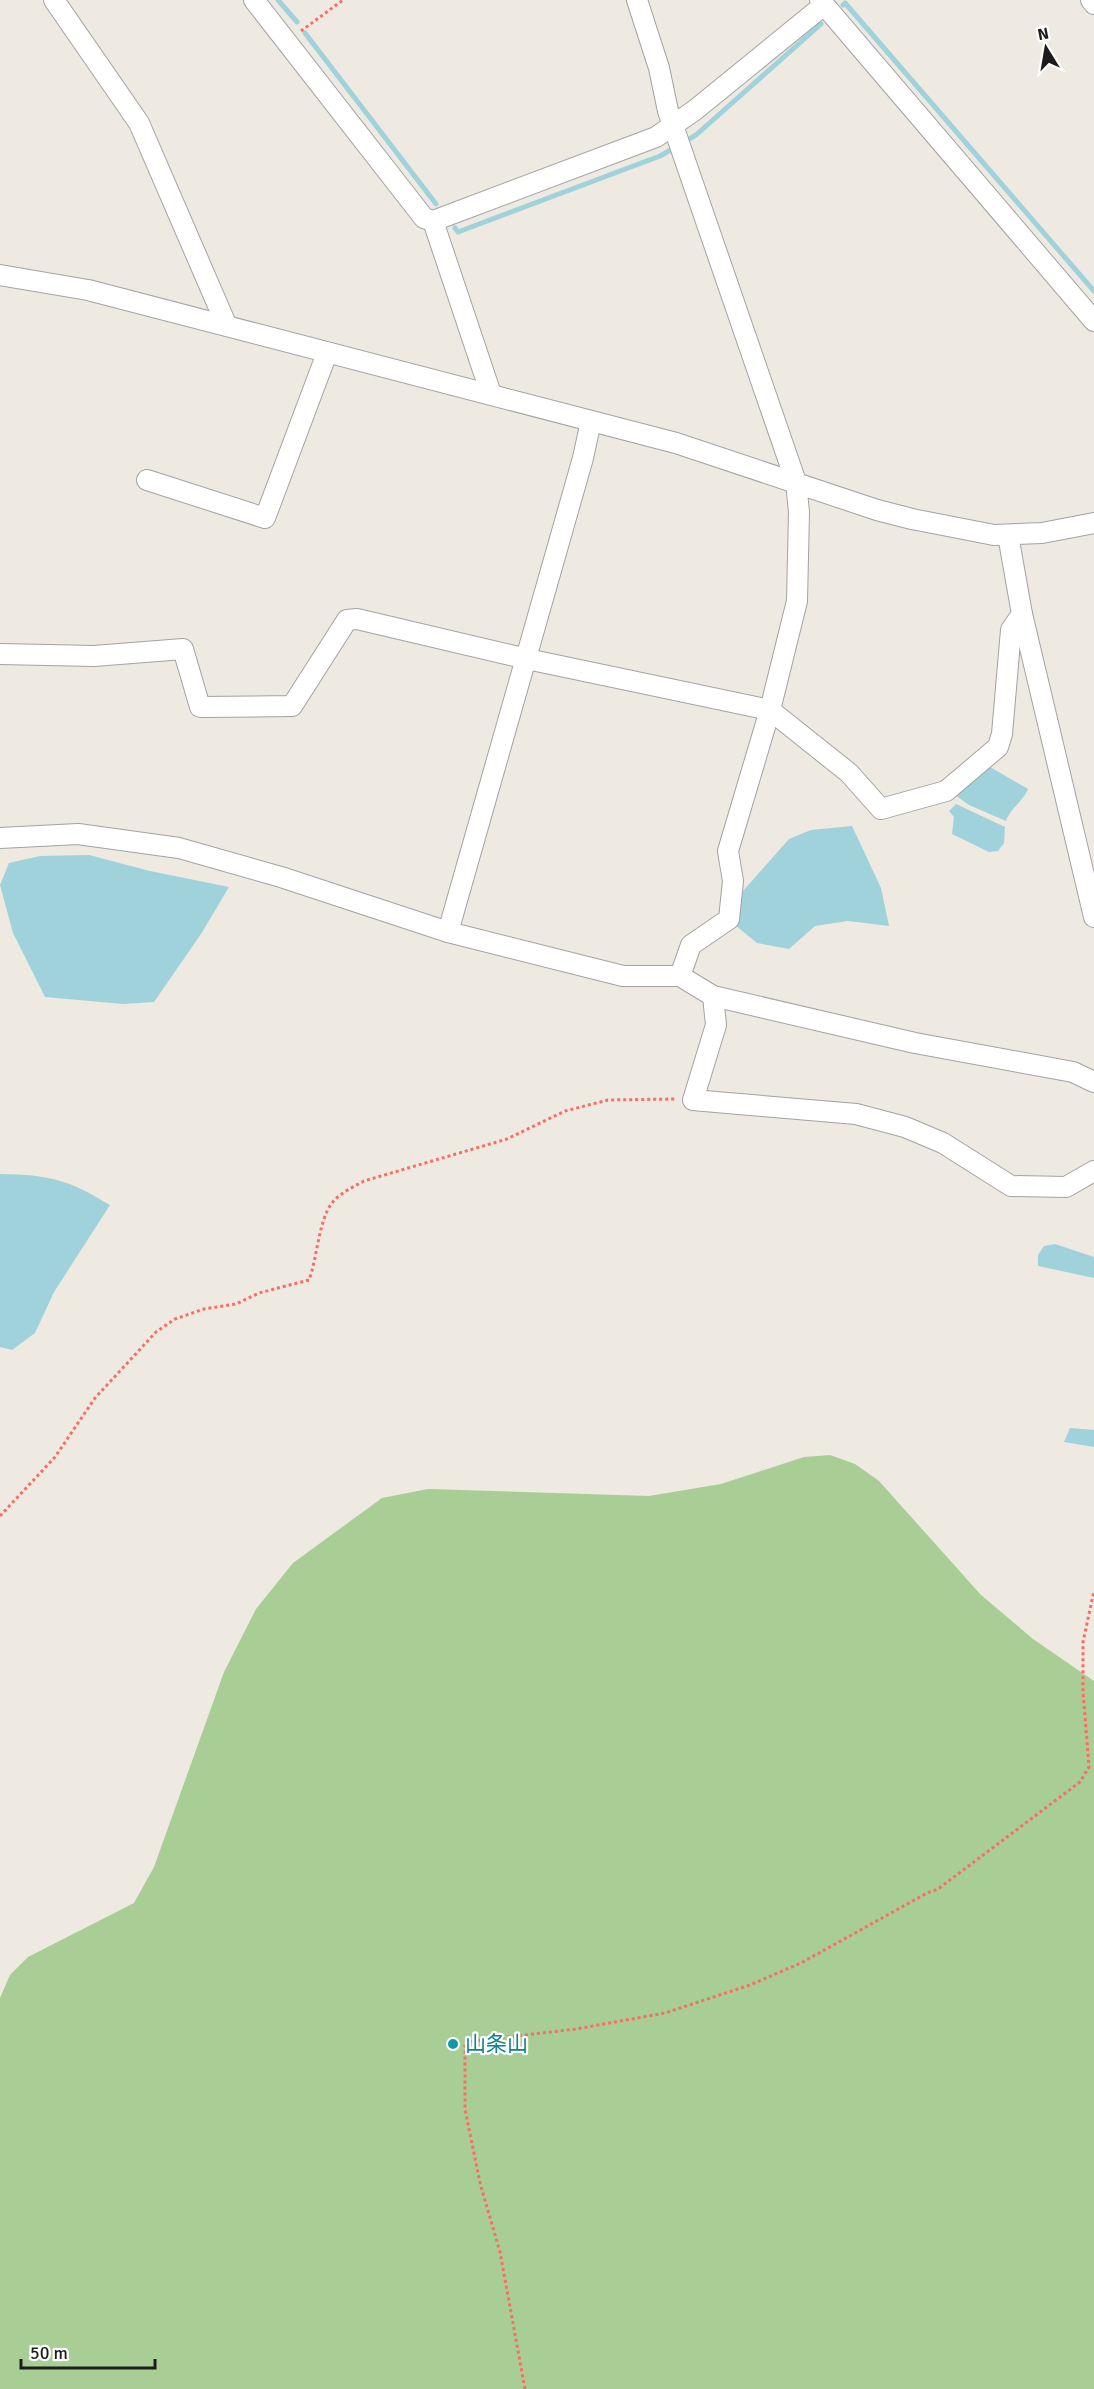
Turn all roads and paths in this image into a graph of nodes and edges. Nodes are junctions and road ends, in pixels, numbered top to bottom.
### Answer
1 (54, 0) edge
2 (254, 0) edge
3 (343, 0) edge
4 (637, 0) edge
5 (1090, 0) edge
6 (822, 3) edge
7 (1094, 4) edge
8 (286, 41) junction
9 (674, 129) junction
10 (433, 220) junction
11 (0, 275) edge
12 (1093, 316) edge
13 (226, 324) junction
14 (327, 353) junction
15 (491, 394) junction
16 (591, 421) junction
17 (147, 480) dead end
18 (796, 482) junction
19 (1094, 523) edge
20 (1008, 535) junction
21 (1022, 614) junction
22 (0, 654) edge
23 (526, 659) junction
24 (770, 710) junction
25 (0, 838) edge
26 (1094, 917) edge
27 (448, 932) junction
28 (680, 976) junction
29 (714, 996) junction
30 (1094, 1082) edge
31 (693, 1100) junction
32 (1094, 1171) edge
33 (0, 1516) edge
34 (1094, 1591) edge
35 (525, 2389) edge

1 - 13 street
2 - 8 street
3 - 8 path
4 - 9 street
5 - 7 street
6 - 9 street
6 - 12 street
8 - 10 street
9 - 10 street
9 - 18 street
10 - 15 street
11 - 13 street
13 - 14 street
14 - 15 street
14 - 17 street
15 - 16 street
16 - 18 street
16 - 23 street
18 - 20 street
18 - 24 street
19 - 20 street
20 - 21 street
21 - 24 street
21 - 26 street
22 - 23 street
23 - 24 street
23 - 27 street
24 - 28 street
25 - 27 street
27 - 28 street
28 - 29 street
29 - 30 street
29 - 31 street
31 - 32 street
31 - 33 path
34 - 35 path

